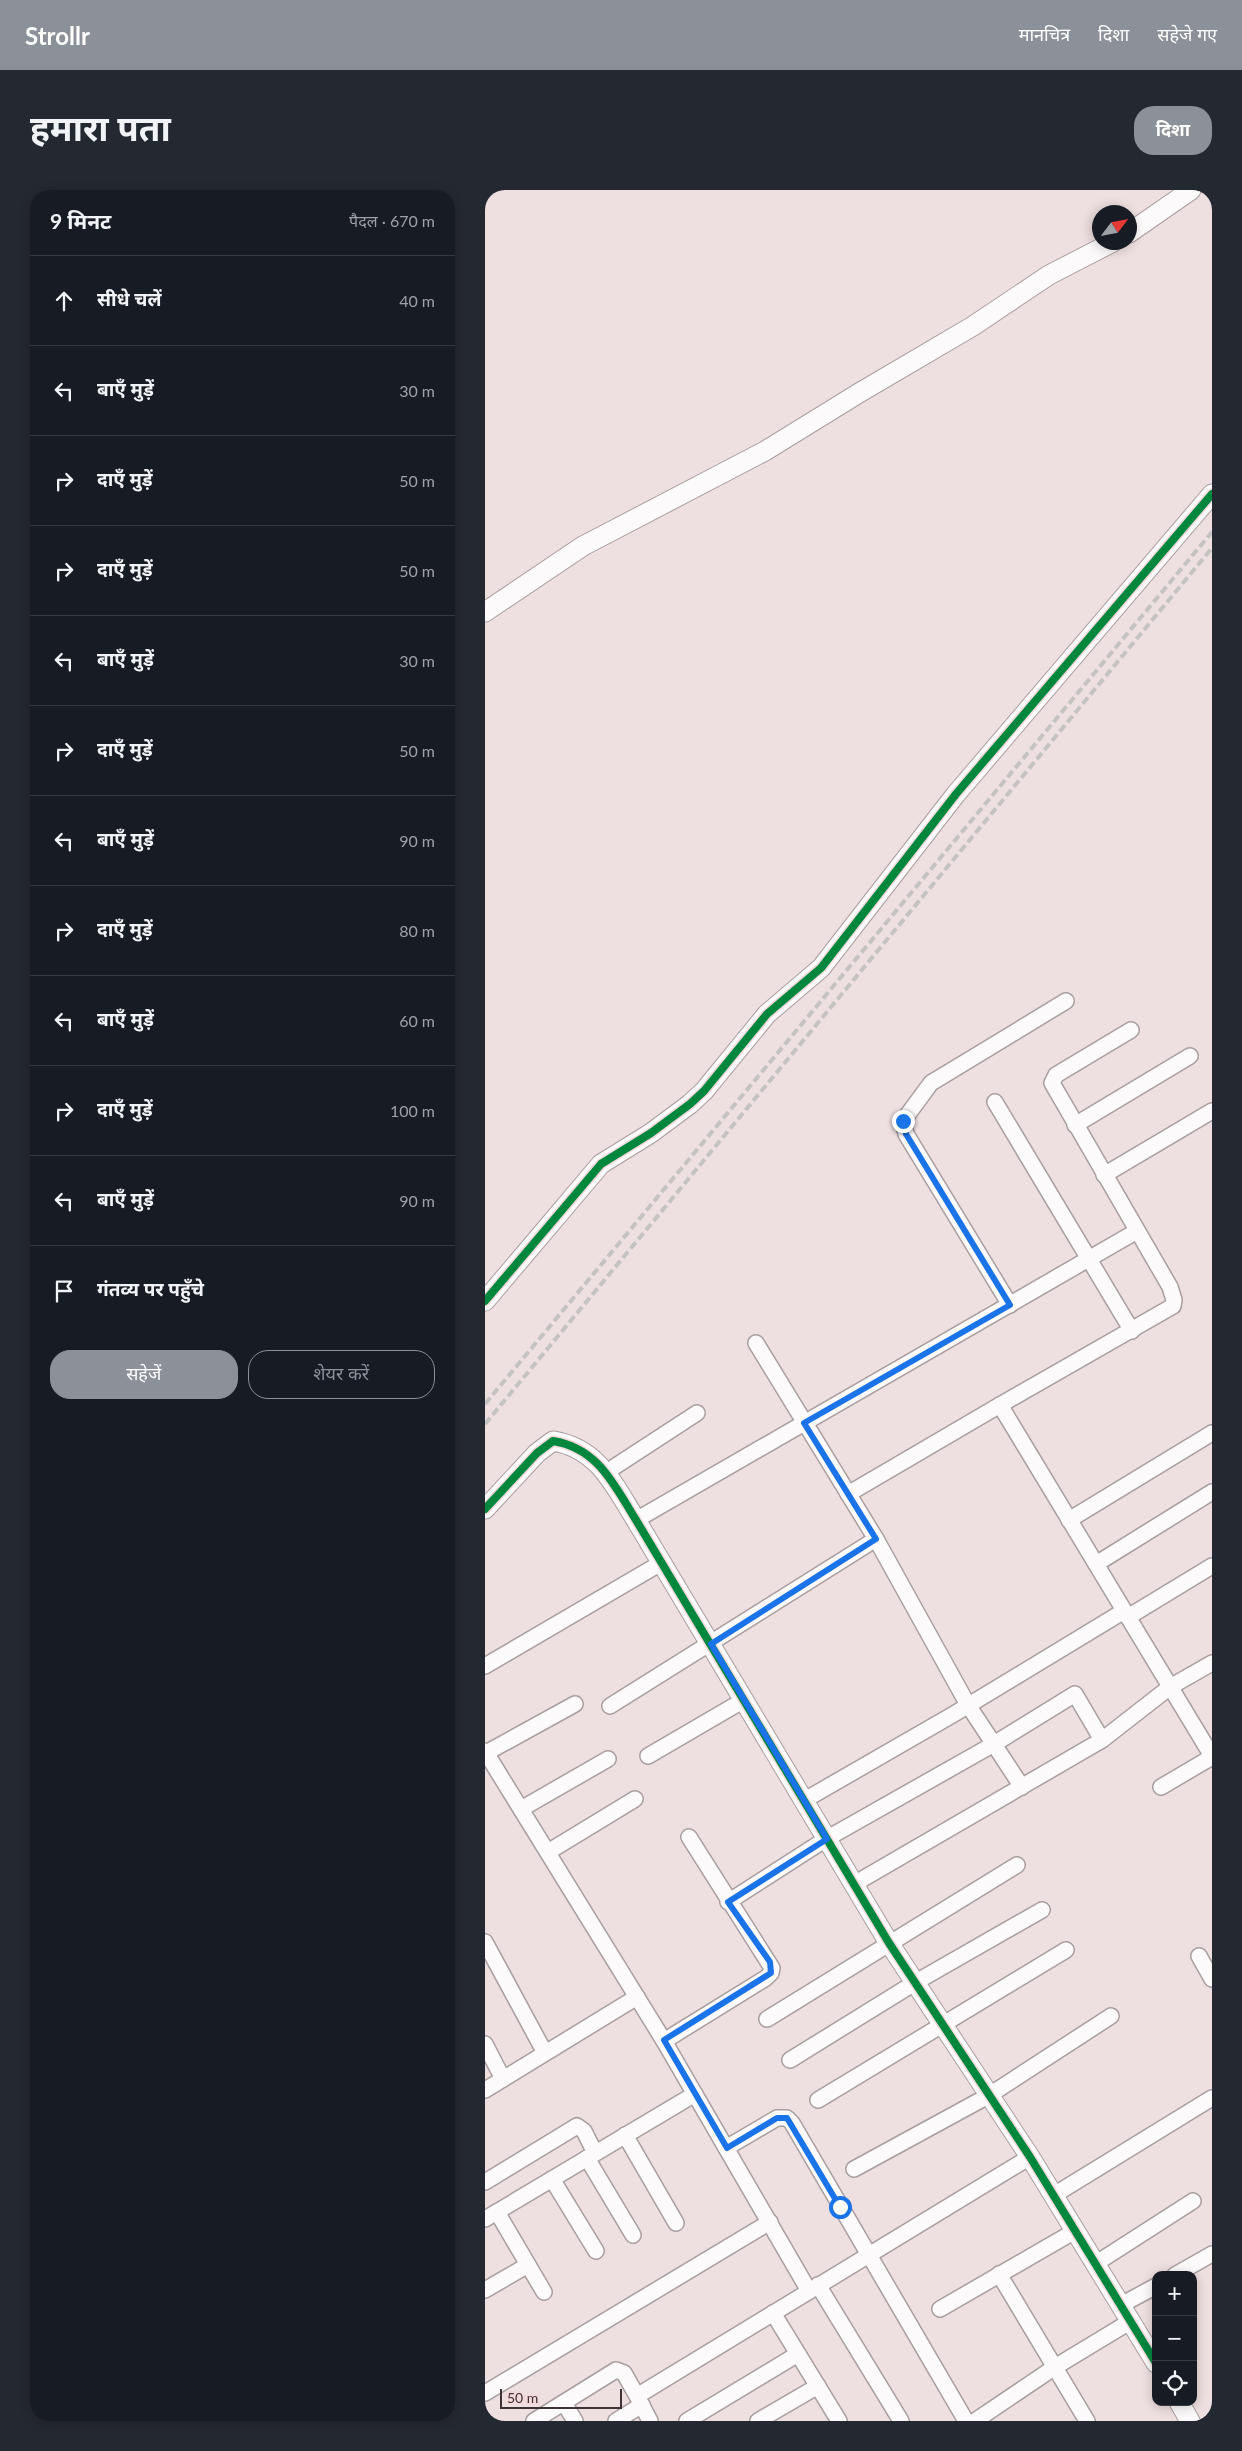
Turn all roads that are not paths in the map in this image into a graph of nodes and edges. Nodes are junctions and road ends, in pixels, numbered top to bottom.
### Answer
1 (1191, 190) edge
2 (1137, 227) edge
3 (1097, 250) edge
4 (1212, 494) edge
5 (485, 612) edge
6 (1066, 1001) dead end
7 (1131, 1030) dead end
8 (1190, 1056) dead end
9 (995, 1102) dead end
10 (1212, 1111) edge
11 (1075, 1125) junction
12 (1104, 1175) junction
13 (1137, 1231) junction
14 (1089, 1260) junction
15 (485, 1301) edge
16 (1010, 1305) junction
17 (1132, 1330) junction
18 (756, 1344) dead end
19 (1000, 1405) junction
20 (697, 1413) dead end
21 (804, 1423) junction
22 (1212, 1433) edge
23 (605, 1472) junction
24 (1212, 1492) edge
25 (848, 1494) junction
26 (485, 1509) edge
27 (636, 1520) junction
28 (1069, 1520) junction
29 (876, 1539) junction
30 (661, 1563) junction
31 (1096, 1564) junction
32 (1212, 1566) edge
33 (1126, 1614) junction
34 (711, 1644) junction
35 (1212, 1663) edge
36 (485, 1666) edge
37 (1171, 1687) junction
38 (743, 1700) junction
39 (575, 1704) dead end
40 (610, 1706) dead end
41 (968, 1706) junction
42 (1102, 1740) junction
43 (994, 1744) junction
44 (486, 1752) edge
45 (648, 1756) dead end
46 (1212, 1756) edge
47 (608, 1759) dead end
48 (1022, 1787) junction
49 (1161, 1787) dead end
50 (635, 1799) dead end
51 (803, 1801) junction
52 (521, 1809) junction
53 (689, 1837) dead end
54 (827, 1839) junction
55 (547, 1852) junction
56 (1017, 1865) dead end
57 (854, 1884) junction
58 (728, 1902) junction
59 (1042, 1910) dead end
60 (485, 1942) edge
61 (889, 1943) junction
62 (1066, 1950) dead end
63 (1199, 1956) dead end
64 (1212, 1979) edge
65 (916, 1982) junction
66 (637, 1997) junction
67 (1111, 2016) dead end
68 (767, 2020) dead end
69 (944, 2023) junction
70 (664, 2040) junction
71 (485, 2044) edge
72 (545, 2053) junction
73 (790, 2060) dead end
74 (503, 2079) junction
75 (485, 2090) edge
76 (695, 2094) junction
77 (988, 2096) junction
78 (1212, 2098) edge
79 (818, 2100) dead end
80 (625, 2135) junction
81 (727, 2148) junction
82 (591, 2156) junction
83 (1030, 2158) junction
84 (854, 2169) dead end
85 (552, 2180) junction
86 (485, 2182) edge
87 (1054, 2195) junction
88 (1193, 2201) dead end
89 (491, 2216) edge
90 (770, 2222) junction
91 (676, 2223) dead end
92 (1075, 2231) junction
93 (633, 2235) dead end
94 (596, 2252) dead end
95 (1212, 2254) edge
96 (868, 2257) junction
97 (1095, 2264) junction
98 (528, 2265) junction
99 (1182, 2271) edge
100 (999, 2274) junction
101 (814, 2288) junction
102 (485, 2290) edge
103 (1152, 2290) edge
104 (544, 2292) dead end
105 (940, 2309) dead end
106 (773, 2313) junction
107 (1126, 2313) junction
108 (798, 2354) junction
109 (1155, 2361) edge
110 (1055, 2367) junction
111 (818, 2386) junction
112 (485, 2393) edge
113 (640, 2401) junction
114 (564, 2403) junction
115 (1181, 2406) edge
116 (534, 2421) edge
117 (575, 2421) edge
118 (615, 2421) edge
119 (650, 2421) edge
120 (687, 2421) edge
121 (758, 2421) edge
122 (839, 2421) edge
123 (901, 2421) edge
124 (965, 2421) edge
125 (975, 2421) edge
126 (1087, 2421) edge
127 (1190, 2421) edge

1 - 2 street
3 - 5 street
4 - 15 street
6 - 16 street
7 - 11 street
8 - 11 street
9 - 14 street
10 - 12 street
11 - 12 street
12 - 13 street
13 - 14 street
13 - 17 street
14 - 16 street
14 - 17 street
16 - 21 street
17 - 19 street
18 - 21 street
19 - 25 street
19 - 28 street
20 - 23 street
21 - 25 street
21 - 27 street
22 - 28 street
23 - 26 street
23 - 27 street
24 - 31 street
25 - 29 street
27 - 30 street
28 - 31 street
29 - 34 street
29 - 41 street
30 - 34 street
30 - 36 street
31 - 33 street
32 - 33 street
33 - 37 street
33 - 41 street
34 - 38 street
34 - 40 street
35 - 37 street
37 - 42 street
37 - 46 street
38 - 45 street
38 - 51 street
39 - 44 street
41 - 43 street
41 - 51 street
42 - 43 street
42 - 48 street
43 - 48 street
43 - 54 street
44 - 52 street
46 - 49 street
47 - 52 street
48 - 57 street
50 - 55 street
51 - 54 street
52 - 55 street
53 - 58 street
54 - 57 street
54 - 58 street
55 - 66 street
56 - 61 street
57 - 61 street
58 - 70 street
59 - 65 street
60 - 72 street
61 - 65 street
61 - 68 street
62 - 69 street
63 - 64 street
65 - 69 street
65 - 73 street
66 - 70 street
66 - 72 street
67 - 77 street
69 - 77 street
69 - 79 street
70 - 76 street
71 - 74 street
72 - 74 street
74 - 75 street
76 - 80 street
76 - 81 street
77 - 83 street
77 - 84 street
78 - 87 street
80 - 82 street
80 - 91 street
81 - 90 street
81 - 96 street
82 - 85 street
82 - 86 street
82 - 93 street
83 - 87 street
83 - 96 street
85 - 89 street
85 - 94 street
87 - 92 street
88 - 97 street
89 - 98 street
90 - 101 street
90 - 112 street
92 - 97 street
92 - 100 street
95 - 99 street
96 - 101 street
96 - 124 street
97 - 107 street
98 - 102 street
98 - 104 street
100 - 105 street
100 - 110 street
101 - 106 street
101 - 123 street
103 - 107 street
106 - 108 street
106 - 113 street
107 - 109 street
107 - 110 street
108 - 111 street
108 - 120 street
110 - 125 street
110 - 126 street
111 - 121 street
111 - 122 street
113 - 114 street
113 - 118 street
113 - 119 street
114 - 116 street
114 - 117 street
115 - 127 street

